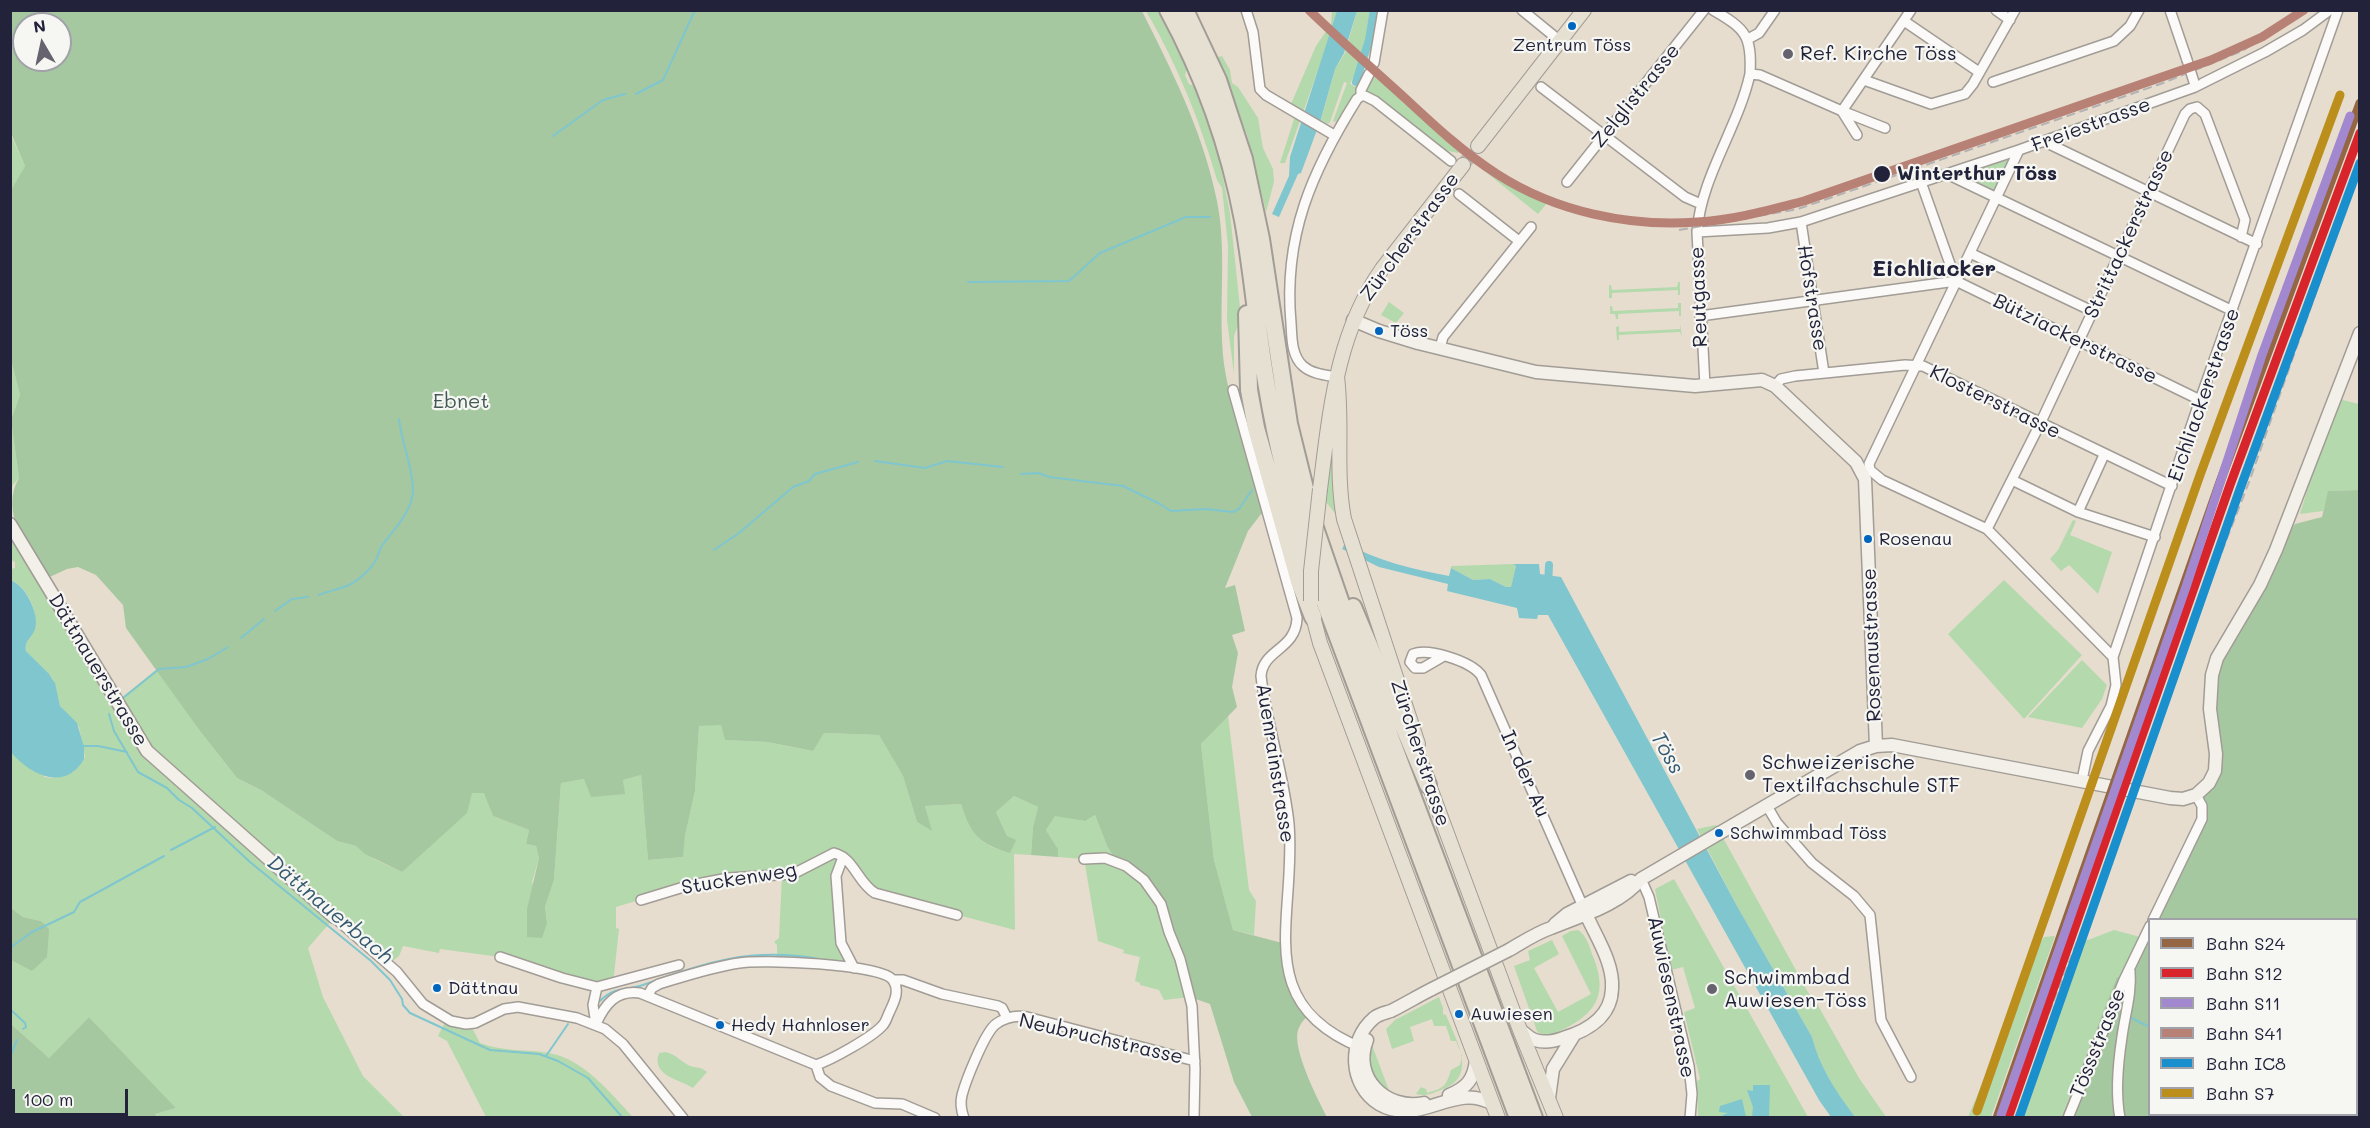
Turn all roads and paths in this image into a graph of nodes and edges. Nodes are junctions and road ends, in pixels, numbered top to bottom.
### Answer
1 (1168, 10) edge
2 (1185, 10) edge
3 (1246, 10) edge
4 (1383, 10) edge
5 (1584, 10) edge
6 (1704, 10) edge
7 (1713, 10) edge
8 (1775, 10) edge
9 (1911, 10) edge
10 (1996, 10) edge
11 (2015, 10) edge
12 (2139, 10) edge
13 (2170, 10) edge
14 (2331, 10) edge
15 (2338, 10) edge
16 (1524, 12) edge
17 (2010, 20) junction
18 (1904, 21) junction
19 (1556, 38) junction
20 (1748, 39) junction
21 (1374, 63) dead end
22 (1979, 72) junction
23 (1369, 74) dead end
24 (1750, 74) junction
25 (1864, 80) junction
26 (1993, 82) dead end
27 (2195, 85) junction
28 (1541, 87) dead end
29 (1361, 96) junction
30 (1842, 111) junction
31 (1885, 128) dead end
32 (1330, 133) junction
33 (1857, 135) dead end
34 (1604, 136) junction
35 (2043, 141) junction
36 (1478, 146) tunnel mouth
37 (2019, 150) junction
38 (1457, 163) joint
39 (1947, 174) junction
40 (1567, 182) dead end
41 (1921, 182) junction
42 (1459, 194) dead end
43 (2150, 194) junction
44 (1997, 199) junction
45 (1701, 204) junction
46 (1801, 222) junction
47 (1531, 227) dead end
48 (1697, 232) junction
49 (2241, 237) junction
50 (1520, 241) junction
51 (1247, 242) junction
52 (2257, 244) junction
53 (1970, 253) junction
54 (2118, 257) junction
55 (1956, 281) junction
56 (1813, 300) junction
57 (2092, 311) junction
58 (2233, 311) junction
59 (1700, 316) junction
60 (1353, 320) junction
61 (2360, 333) edge
62 (2079, 341) junction
63 (1440, 348) junction
64 (1916, 365) junction
65 (1824, 373) junction
66 (1337, 377) junction
67 (1771, 383) junction
68 (1705, 386) junction
69 (1233, 390) dead end
70 (2200, 400) junction
71 (2040, 424) junction
72 (2104, 455) junction
73 (1867, 472) junction
74 (2012, 480) junction
75 (2172, 486) junction
76 (2078, 512) junction
77 (10, 524) edge
78 (1987, 529) junction
79 (2155, 537) junction
80 (1325, 560) junction
81 (1312, 609) junction
82 (1442, 657) dead end
83 (2113, 657) junction
84 (1876, 746) junction
85 (2082, 780) junction
86 (1428, 785) junction
87 (2196, 795) junction
88 (1767, 806) junction
89 (843, 857) junction
90 (1084, 859) dead end
91 (1641, 879) junction
92 (641, 900) dead end
93 (1584, 910) junction
94 (957, 915) dead end
95 (334, 917) joint
96 (2154, 918) edge
97 (2148, 930) edge
98 (500, 957) dead end
99 (679, 965) dead end
100 (854, 968) junction
101 (2130, 968) junction
102 (893, 980) junction
103 (597, 987) junction
104 (648, 995) junction
105 (1007, 1018) junction
106 (596, 1024) junction
107 (1520, 1030) junction
108 (1574, 1035) junction
109 (1360, 1048) junction
110 (1476, 1059) junction
111 (1195, 1061) junction
112 (816, 1065) junction
113 (1911, 1077) dead end
114 (1549, 1098) junction
115 (1493, 1104) junction
116 (683, 1118) edge
117 (935, 1118) edge
118 (964, 1118) edge
119 (1194, 1118) edge
120 (1498, 1118) edge
121 (1518, 1118) edge
122 (1534, 1118) edge
123 (1556, 1118) edge
124 (1690, 1118) edge
125 (2067, 1118) edge
126 (2120, 1118) edge

1 - 51 highway
2 - 80 highway
3 - 32 street
4 - 21 street
5 - 19 main road
6 - 34 street, Zelglistrasse
7 - 20 street
8 - 20 street
9 - 18 street
10 - 17 street
11 - 17 street
12 - 26 street
13 - 27 street, bridge
14 - 27 street, Freiestrasse
15 - 52 street, Eichliackerstrasse
16 - 19 street
17 - 22 street
18 - 22 street
18 - 25 street
19 - 36 main road
20 - 24 street, Reutgasse
22 - 25 street
23 - 29 street
24 - 30 street
24 - 45 street, Reutgasse
25 - 30 street
27 - 35 street, Freiestrasse
28 - 34 street
29 - 32 street
29 - 38 street
30 - 31 street
30 - 33 street
32 - 66 street
34 - 40 street, Zelglistrasse
34 - 45 street
35 - 37 street, Freiestrasse
35 - 43 street
37 - 39 street, Freiestrasse
37 - 44 street, Rosenaustrasse
38 - 60 main road, Zürcherstrasse
39 - 41 street, Freiestrasse
39 - 44 street
41 - 46 street, Freiestrasse
41 - 55 street
42 - 50 street
43 - 49 street
43 - 49 street, Strittackerstrasse
43 - 54 street, Strittackerstrasse
44 - 53 street, Rosenaustrasse
44 - 54 street
45 - 48 street, Reutgasse
46 - 48 street, Freiestrasse
46 - 56 street, Hofstrasse
47 - 50 street
48 - 59 street, Reutgasse
49 - 52 street
50 - 63 street
51 - 81 highway
51 - 121 highway
52 - 58 street, Eichliackerstrasse
53 - 55 street, Rosenaustrasse
53 - 57 street
54 - 57 street, Strittackerstrasse
54 - 58 street
55 - 56 street
55 - 62 street, Bütziackerstrasse
55 - 64 street, Rosenaustrasse
56 - 59 street
56 - 65 street, Hofstrasse
57 - 62 street, Strittackerstrasse
58 - 70 street, Eichliackerstrasse
59 - 68 street, Reutgasse
60 - 63 main road, Klosterstrasse
60 - 66 main road, Zürcherstrasse
61 - 87 main road
62 - 70 street, Bütziackerstrasse
62 - 71 street, Strittackerstrasse
63 - 68 main road, Klosterstrasse
64 - 65 street, Klosterstrasse
64 - 71 street, Klosterstrasse
64 - 73 street, Rosenaustrasse
65 - 67 street, Klosterstrasse
66 - 81 main road, Zürcherstrasse, bridge
66 - 86 main road, Zürcherstrasse
67 - 68 main road, Klosterstrasse
67 - 73 main road
69 - 109 street, Auenrainstrasse
70 - 75 street, Eichliackerstrasse
71 - 72 street, Klosterstrasse
71 - 74 street, Strittackerstrasse
72 - 75 street, Klosterstrasse
72 - 76 street
73 - 78 street
73 - 84 main road, Rosenaustrasse
74 - 76 street
74 - 78 street, Strittackerstrasse
75 - 79 street, Eichliackerstrasse
76 - 79 street
77 - 95 main road, Dättnauerstrasse
78 - 83 street
79 - 83 street, Eichliackerstrasse
80 - 86 highway
80 - 122 highway
81 - 110 main road, Zürcherstrasse
82 - 93 street, In der Au
83 - 85 street, Eichliackerstrasse
84 - 85 main road
84 - 88 main road
85 - 87 main road
86 - 107 main road, Zürcherstrasse
87 - 96 street
88 - 91 main road
88 - 113 street
89 - 92 street, Stuckenweg
89 - 94 street
89 - 100 street
90 - 111 street
91 - 93 main road
91 - 124 street, Auwiesenstrasse
93 - 108 main road
93 - 109 main road, bridge
95 - 106 street, Dättnauerstrasse
97 - 101 street, Tössstrasse
98 - 103 street
99 - 103 street
100 - 102 street, Neubruchstrasse
100 - 104 street, Neubruchstrasse
101 - 125 street, Tössstrasse
101 - 126 street
102 - 105 street, Neubruchstrasse
102 - 112 street
103 - 106 street
104 - 106 street
104 - 112 street
105 - 111 street, Neubruchstrasse
105 - 118 street, Neubruchstrasse
106 - 116 street, Dättnauerstrasse
107 - 108 main road
107 - 114 main road, Zürcherstrasse
108 - 114 main road
109 - 110 main road
109 - 115 main road
110 - 115 main road, Zürcherstrasse
111 - 119 street
112 - 117 street
114 - 123 main road, Zürcherstrasse
115 - 120 main road, Zürcherstrasse

